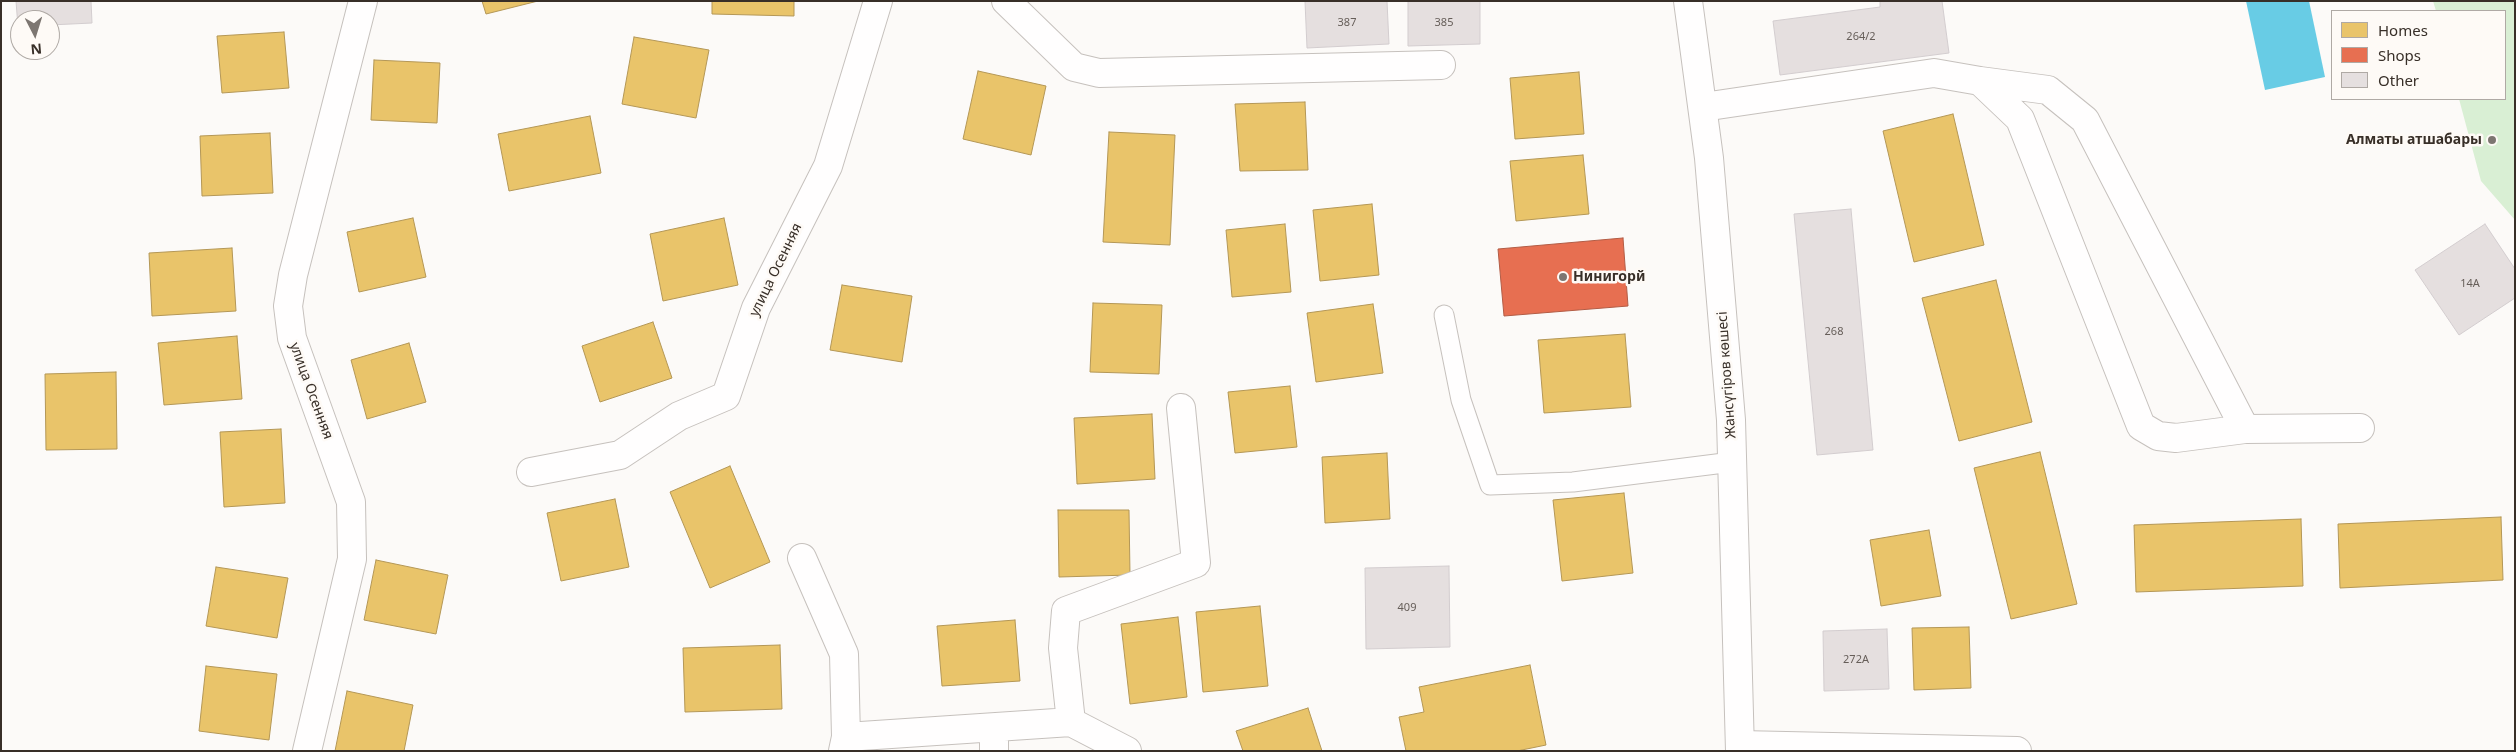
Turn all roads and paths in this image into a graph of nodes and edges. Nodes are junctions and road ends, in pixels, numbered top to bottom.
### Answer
1 (362, 1) edge
2 (878, 1) edge
3 (1006, 1) edge
4 (1688, 1) edge
5 (1441, 65) dead end
6 (1980, 81) junction
7 (1704, 107) junction
8 (1444, 315) dead end
9 (1181, 408) dead end
10 (2360, 428) dead end
11 (2245, 429) junction
12 (1732, 462) junction
13 (531, 472) dead end
14 (802, 558) dead end
15 (1071, 722) junction
16 (994, 739) edge
17 (844, 744) edge
18 (1740, 748) edge
19 (307, 751) edge
20 (1127, 751) edge
21 (2017, 751) edge

1 - 19 street, улица Осенняя
2 - 13 street, улица Осенняя
3 - 5 street
4 - 7 street, Жансүгіров көшесі
6 - 7 street
6 - 11 street
6 - 11 street
7 - 12 street, Жансүгіров көшесі
8 - 12 lane
9 - 15 street
10 - 11 street
12 - 18 street, Жансүгіров көшесі
14 - 17 street
15 - 16 street
15 - 20 street
16 - 17 street
18 - 21 street

